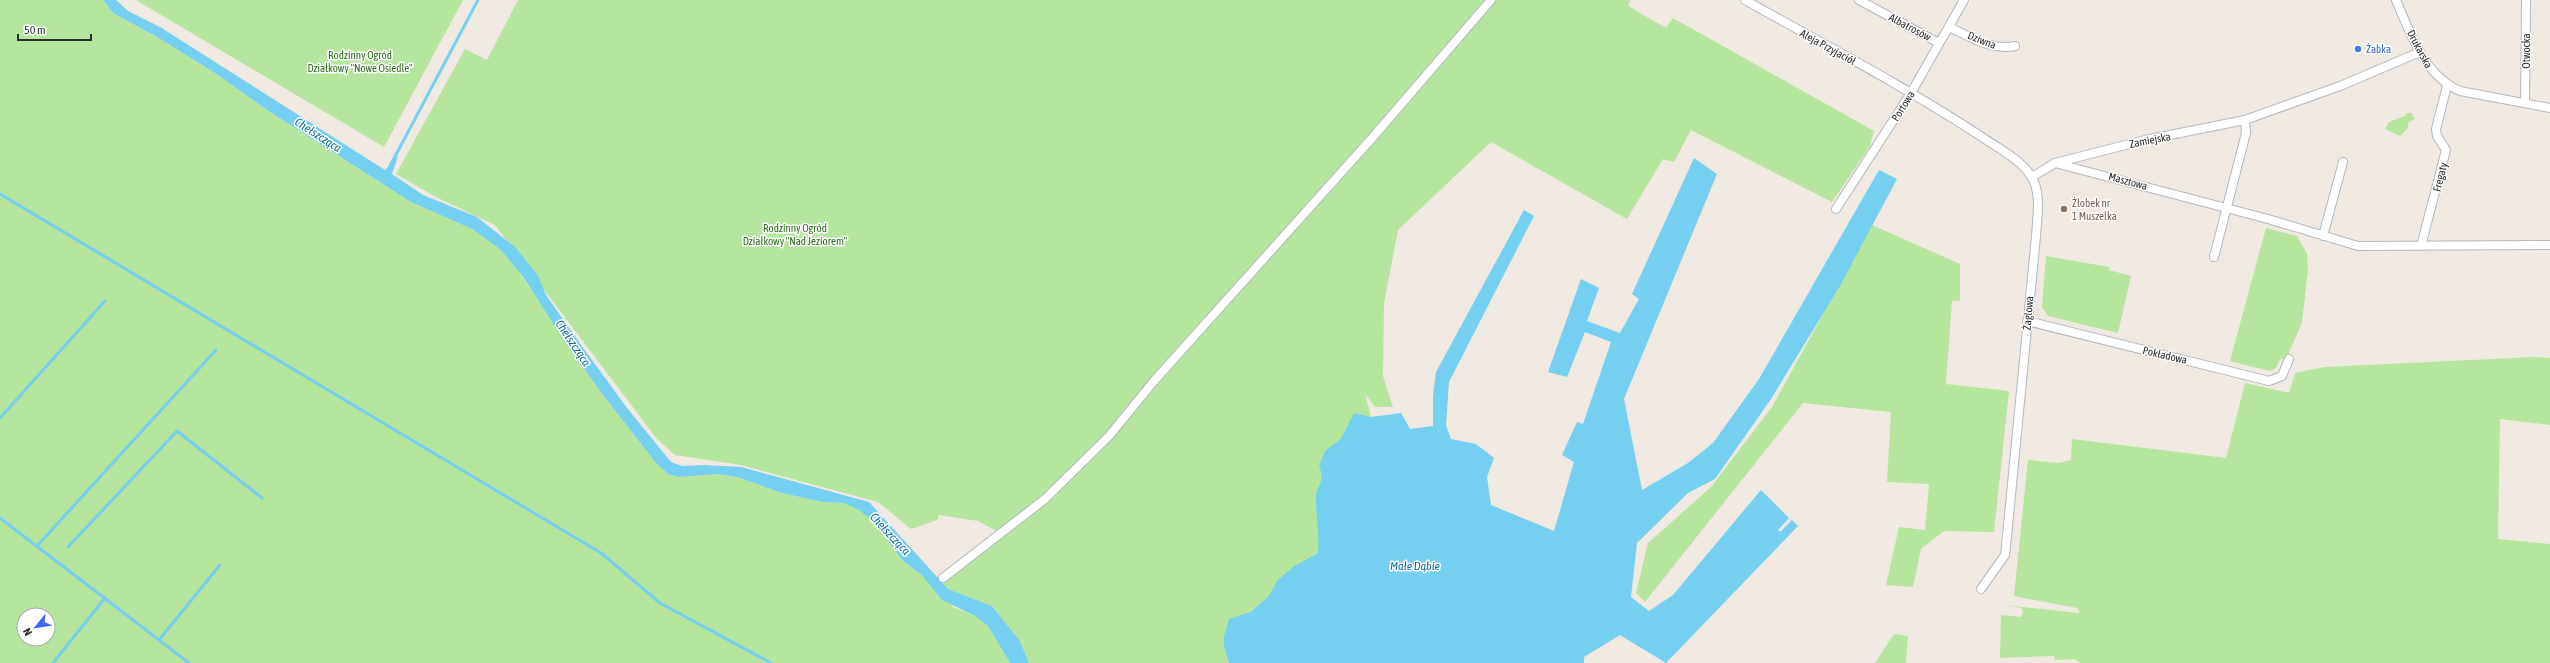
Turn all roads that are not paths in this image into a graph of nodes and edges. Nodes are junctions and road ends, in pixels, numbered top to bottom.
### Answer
1 (1491, 0) edge
2 (1746, 0) edge
3 (1859, 0) edge
4 (1964, 0) edge
5 (2396, 0) edge
6 (2526, 0) edge
7 (1949, 26) junction
8 (1939, 43) junction
9 (2015, 46) dead end
10 (2420, 52) junction
11 (2448, 86) junction
12 (1911, 93) junction
13 (2526, 103) junction
14 (2550, 108) edge
15 (2245, 120) junction
16 (2343, 162) dead end
17 (2055, 163) junction
18 (2032, 177) junction
19 (2227, 208) junction
20 (1836, 209) dead end
21 (2323, 236) junction
22 (2550, 245) edge
23 (2421, 246) junction
24 (2214, 257) dead end
25 (2027, 322) junction
26 (2289, 359) dead end
27 (943, 578) dead end
28 (1981, 589) dead end

1 - 27 street
2 - 12 street, Aleja Przyjaciół
3 - 8 street, Albatrosów
4 - 7 street, Portowa
5 - 10 street, Drukarska
6 - 13 street, Otwocka
7 - 8 street, Portowa
7 - 9 street, Dziwna
8 - 12 street, Portowa
10 - 11 street, Drukarska
10 - 15 street, Zamiejska
11 - 13 street, Drukarska
11 - 23 street, Fregaty
12 - 18 street, Żaglowa
12 - 20 street, Portowa
13 - 14 street, Drukarska
15 - 17 street, Zamiejska
15 - 19 street
16 - 21 street
17 - 18 street
17 - 19 street, Masztowa
18 - 25 street, Żaglowa
19 - 21 street, Masztowa
19 - 24 street
21 - 23 street
22 - 23 street
25 - 26 street, Pokładowa
25 - 28 street, Żaglowa

